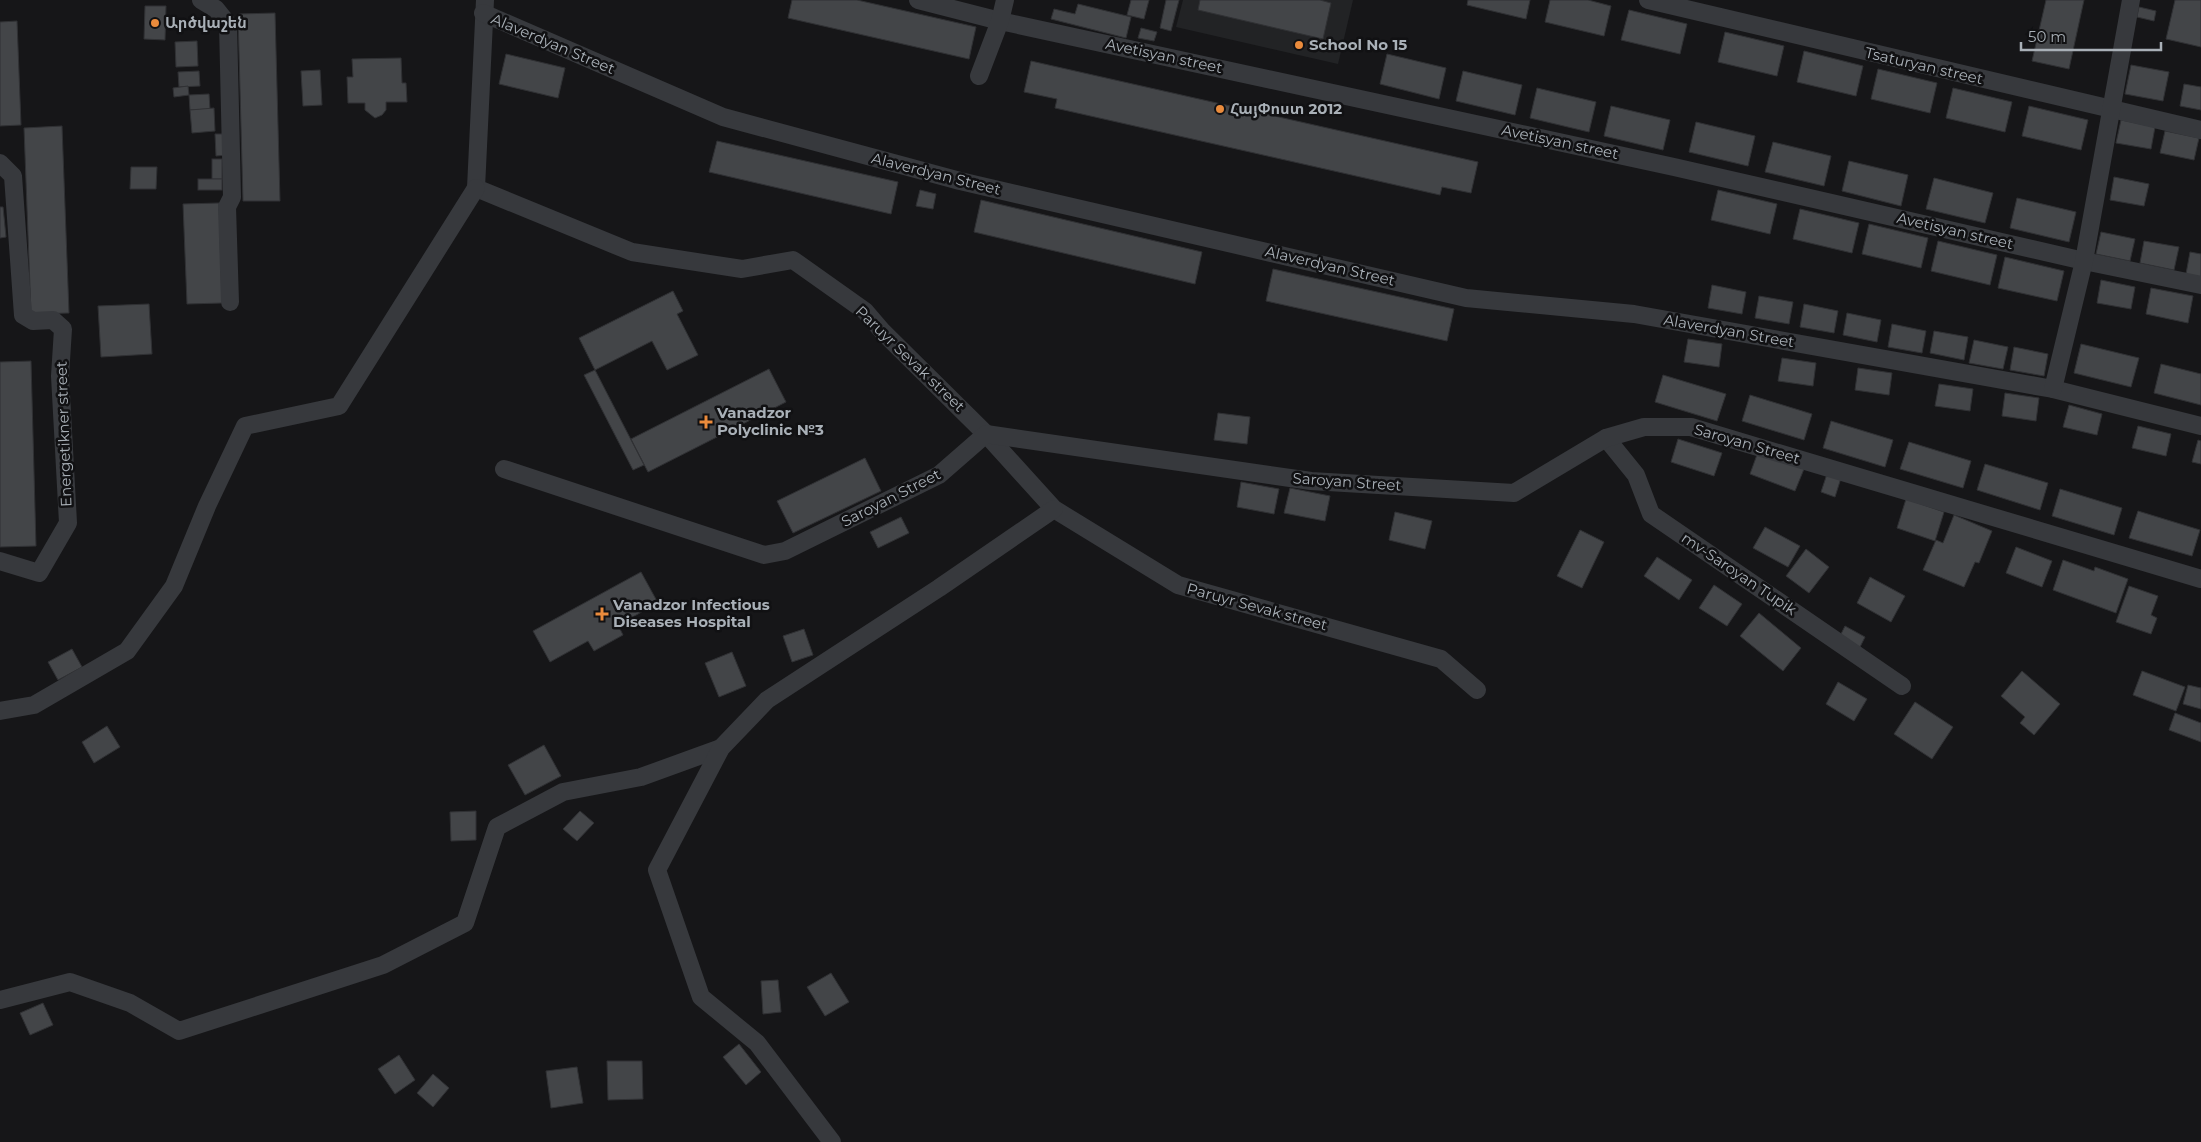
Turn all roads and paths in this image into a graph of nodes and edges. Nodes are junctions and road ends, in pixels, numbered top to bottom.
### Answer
1 (201, 0) edge
2 (918, 0) edge
3 (1005, 0) edge
4 (1648, 0) edge
5 (2131, 0) edge
6 (484, 7) edge
7 (1000, 21) junction
8 (979, 76) dead end
9 (2110, 109) junction
10 (2201, 130) edge
11 (0, 163) edge
12 (476, 188) junction
13 (2084, 261) junction
14 (2201, 285) edge
15 (230, 302) dead end
16 (2053, 389) junction
17 (2201, 426) edge
18 (986, 434) junction
19 (1606, 438) junction
20 (504, 469) dead end
21 (1054, 509) junction
22 (0, 561) edge
23 (2201, 579) edge
24 (1902, 686) dead end
25 (1477, 690) dead end
26 (0, 711) edge
27 (721, 748) junction
28 (0, 1000) edge
29 (832, 1142) edge

1 - 15 street
2 - 7 street, Avetisyan street
3 - 7 street
4 - 9 street, Tsaturyan street
5 - 9 street
6 - 12 street
6 - 16 street, Alaverdyan Street
7 - 8 street
7 - 13 street, Avetisyan street
9 - 10 street, Tsaturyan street
9 - 13 street
11 - 22 street, Energetikner street
12 - 18 street, Paruyr Sevak street
12 - 26 street
13 - 14 street, Avetisyan street
13 - 16 street
16 - 17 street, Alaverdyan Street
18 - 19 street, Saroyan Street
18 - 20 street, Saroyan Street
18 - 21 street, Paruyr Sevak street
19 - 23 street, Saroyan Street
19 - 24 street, mv-Saroyan Tupik
21 - 25 street, Paruyr Sevak street
21 - 27 street
27 - 28 street
27 - 29 street

